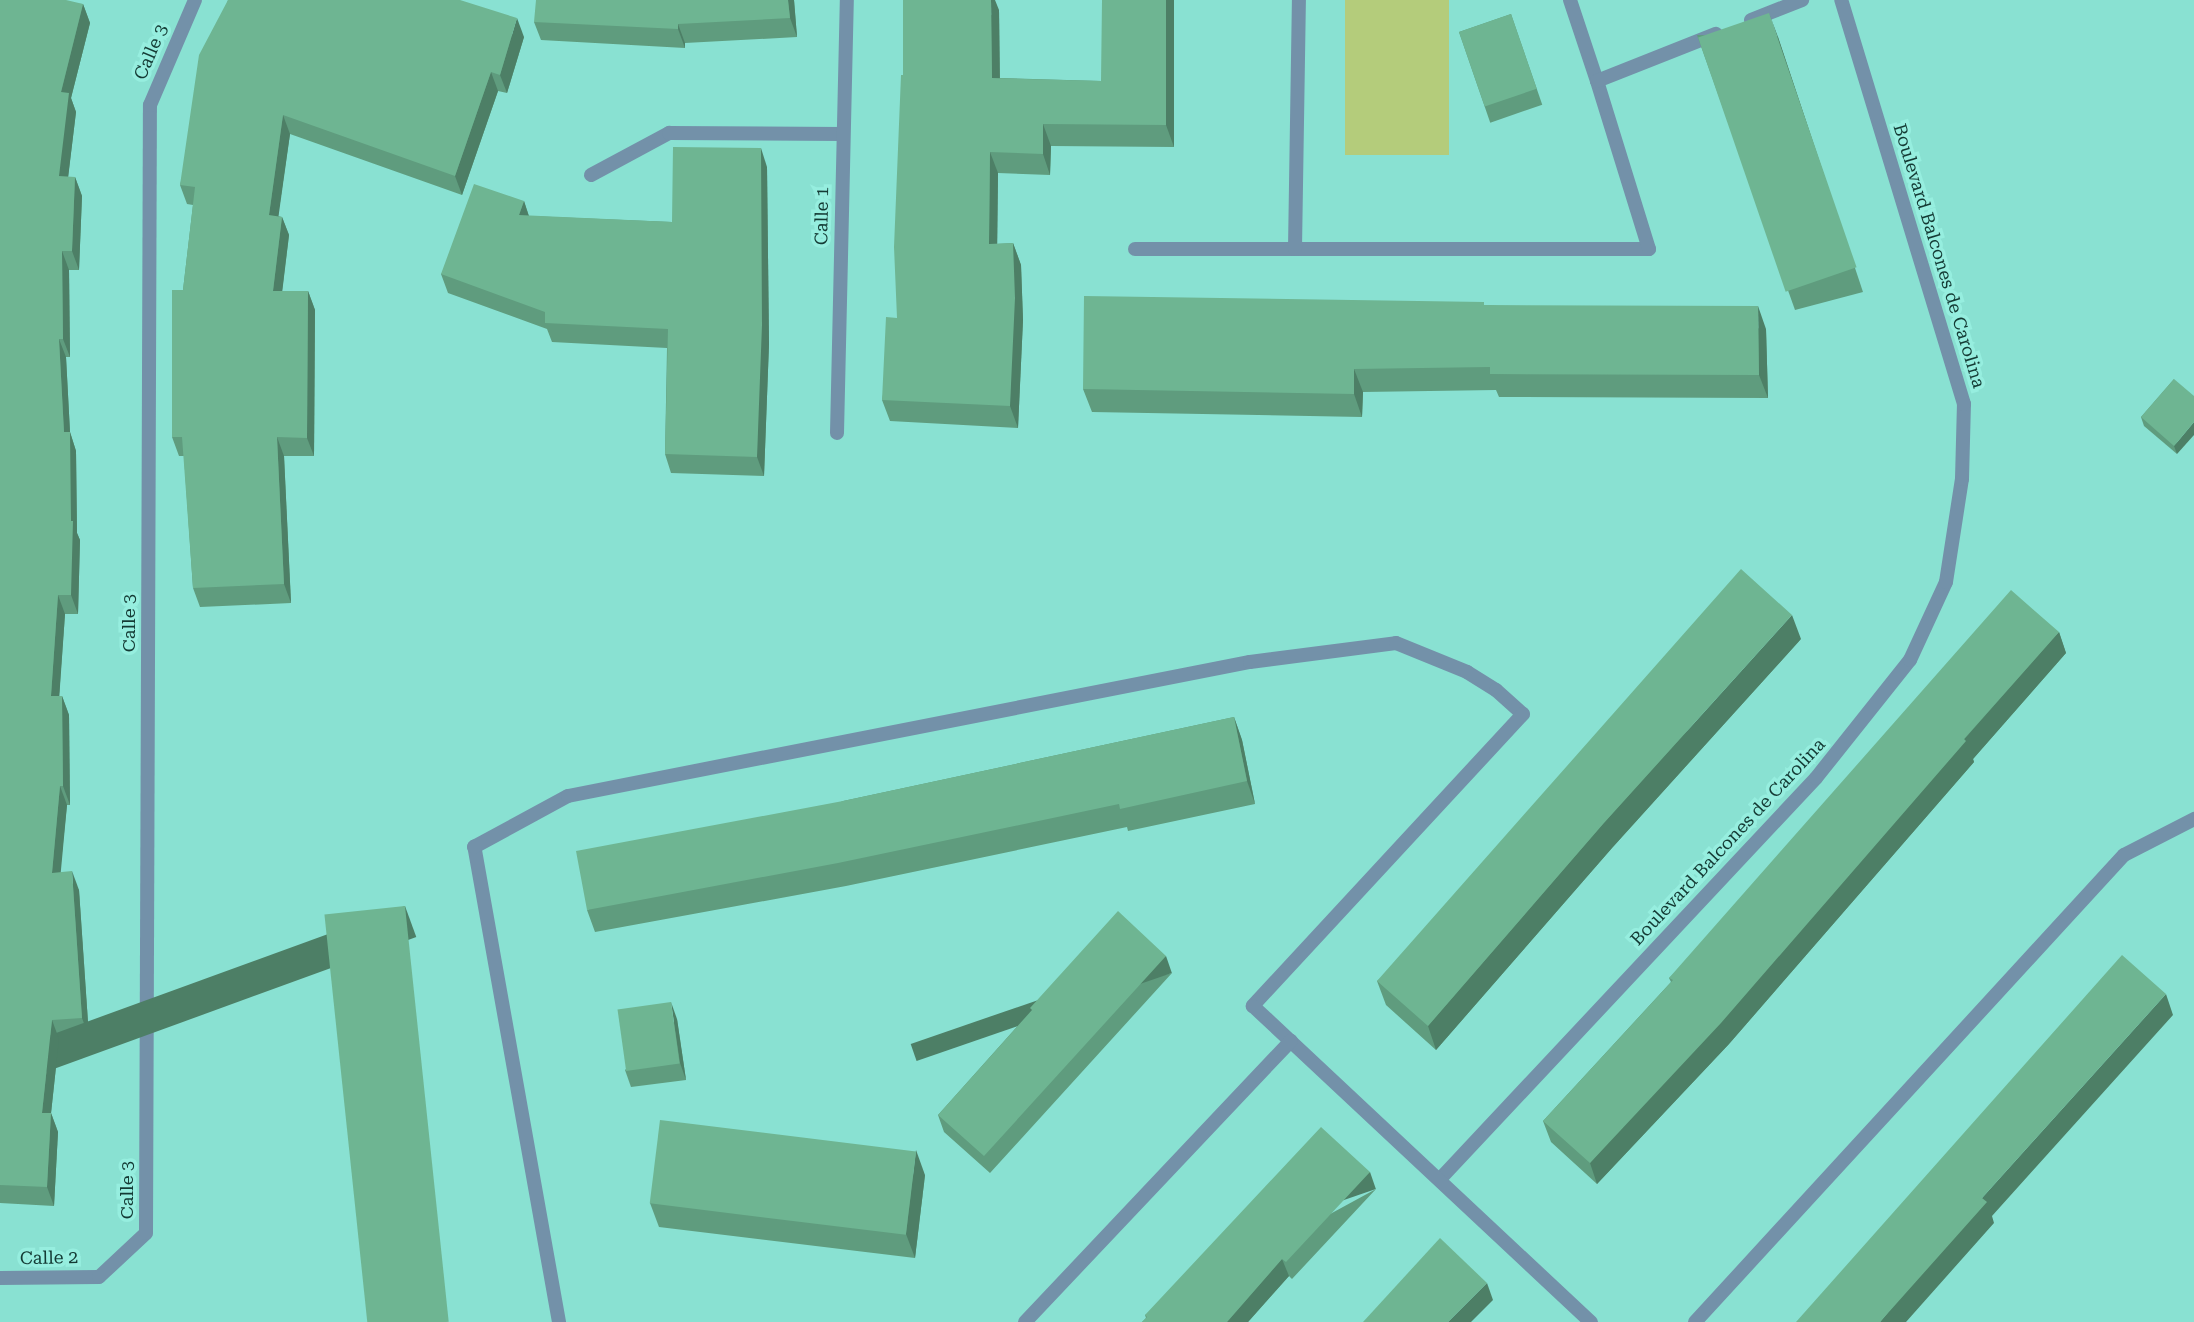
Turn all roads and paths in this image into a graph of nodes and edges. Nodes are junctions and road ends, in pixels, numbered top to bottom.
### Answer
1 (195, 0) edge
2 (847, 0) edge
3 (1299, 0) edge
4 (1570, 0) edge
5 (1802, 0) edge
6 (1840, 0) edge
7 (1597, 81) junction
8 (843, 134) junction
9 (591, 175) dead end
10 (1135, 249) dead end
11 (1295, 249) junction
12 (836, 433) dead end
13 (2194, 819) edge
14 (1291, 1041) junction
15 (1441, 1178) junction
16 (130, 1248) joint
17 (0, 1278) edge
18 (559, 1322) edge
19 (1025, 1322) edge
20 (1591, 1322) edge
21 (1695, 1322) edge

1 - 16 street, Calle 3
2 - 8 street, Calle 1
3 - 11 street
4 - 7 street
5 - 7 street
6 - 15 street, Boulevard Balcones de Carolina
7 - 11 street
8 - 9 street
8 - 12 street, Calle 1
10 - 11 street
13 - 21 street
14 - 15 street
14 - 18 street
14 - 19 street
15 - 20 street
16 - 17 street, Calle 2

